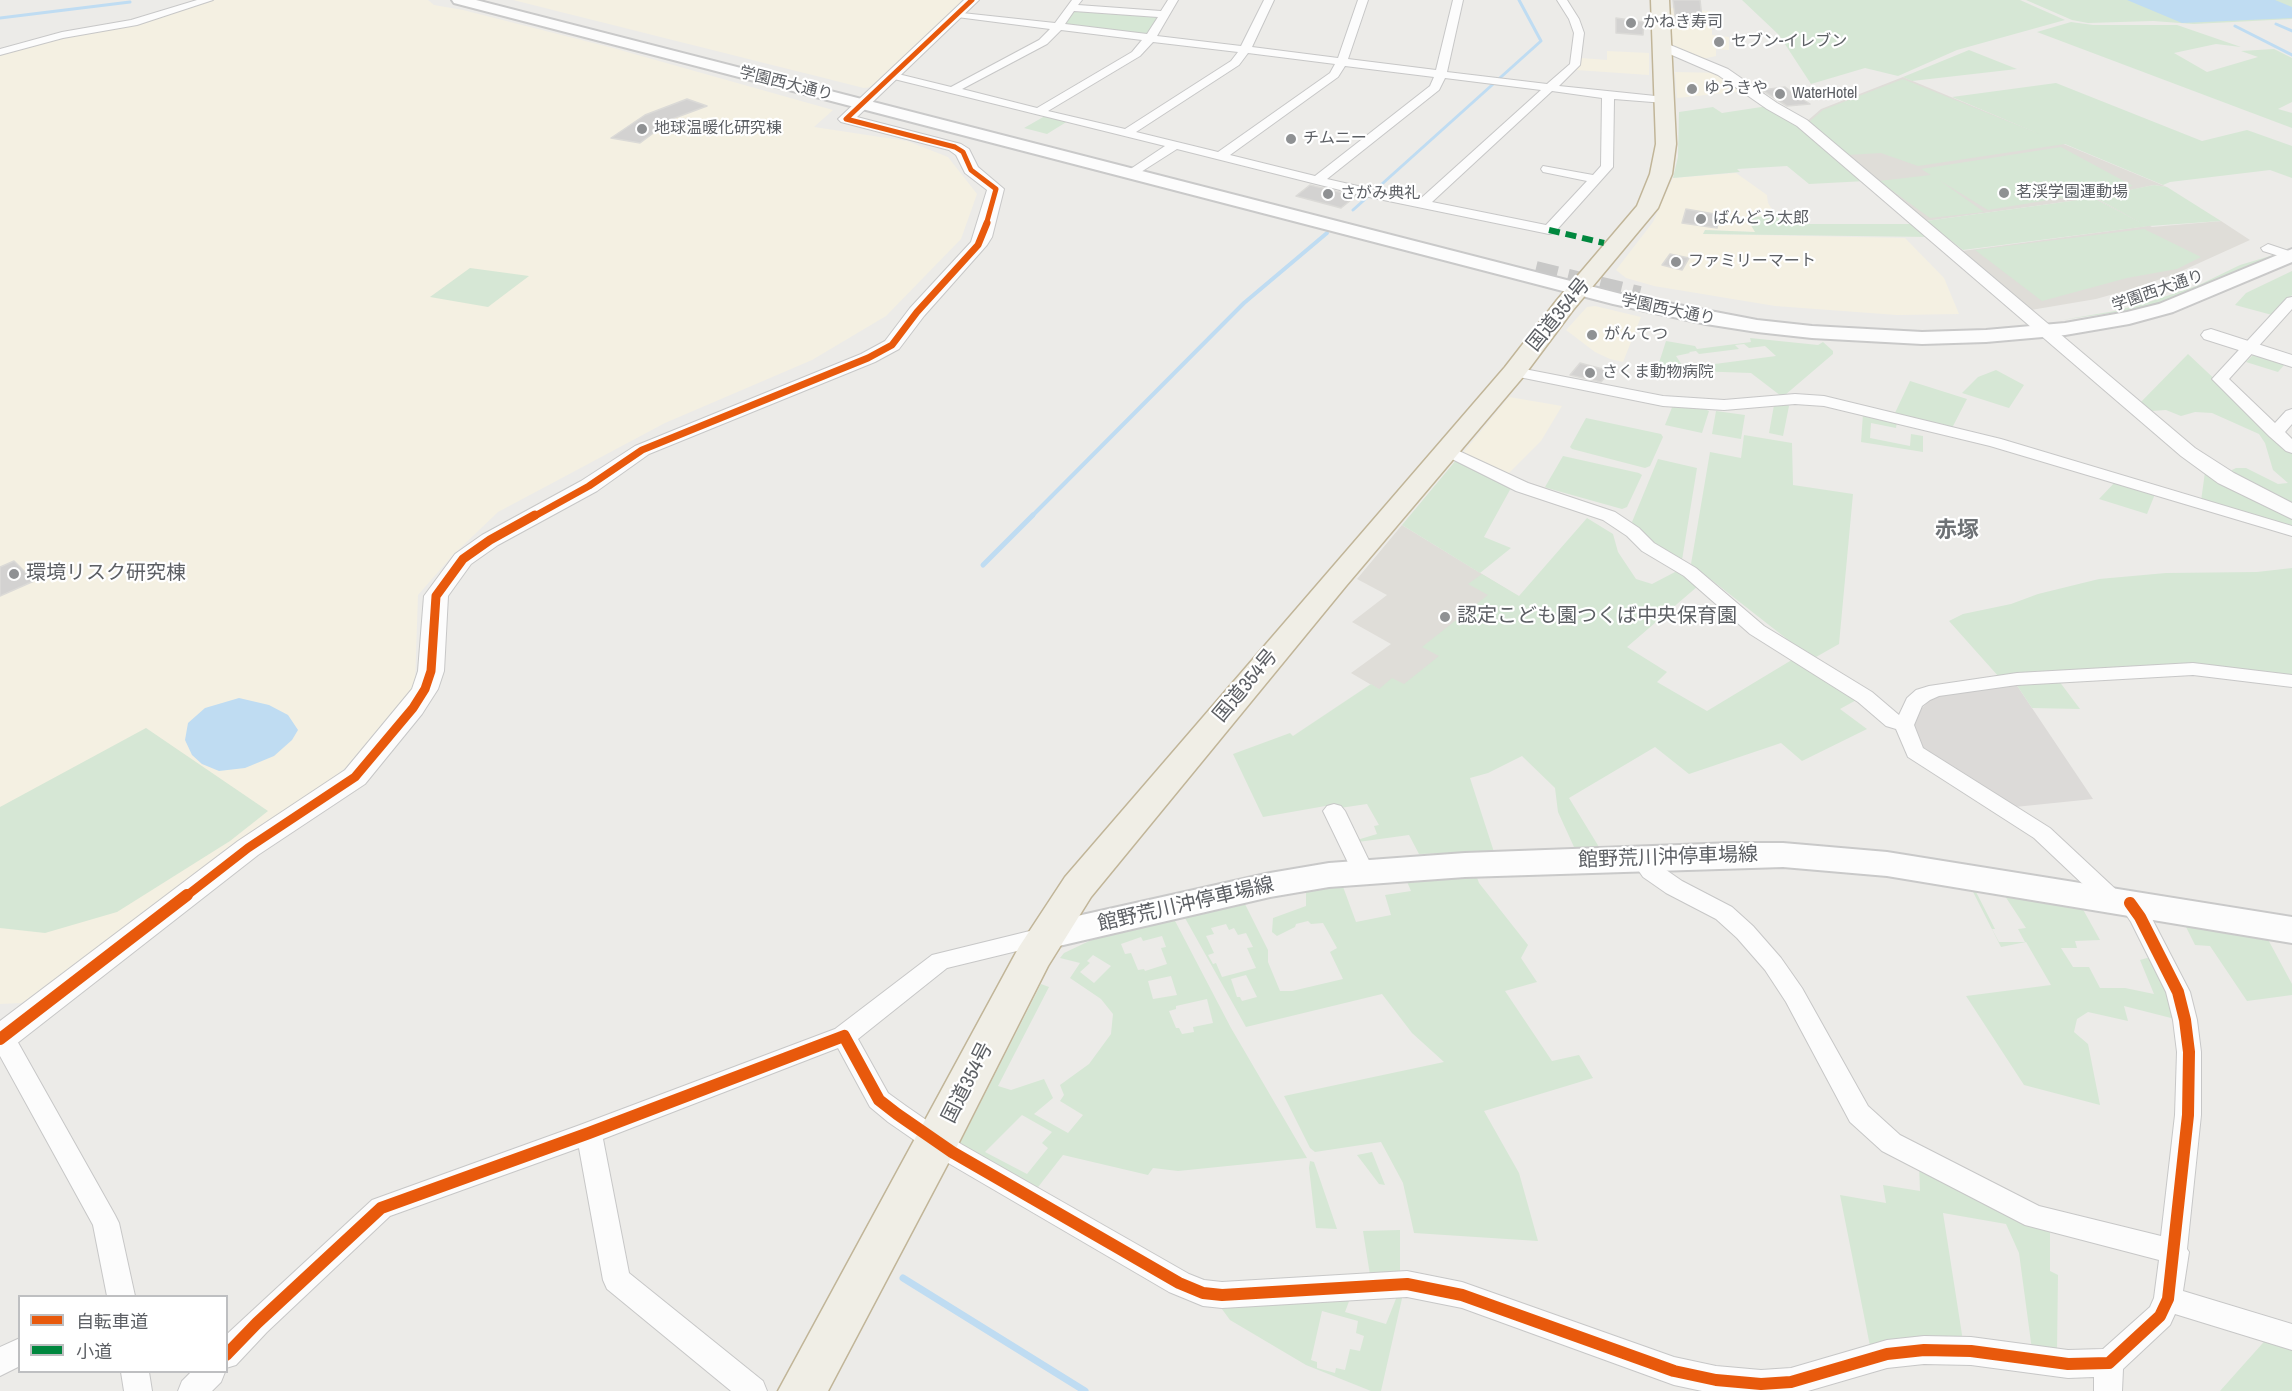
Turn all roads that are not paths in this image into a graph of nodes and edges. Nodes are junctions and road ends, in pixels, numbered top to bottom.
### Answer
1 (208, 0) edge
2 (459, 0) edge
3 (483, 0) edge
4 (972, 0) edge
5 (1173, 0) edge
6 (1269, 0) edge
7 (1364, 0) edge
8 (1458, 0) edge
9 (1562, 0) edge
10 (1660, 0) edge
11 (1074, 4) edge
12 (957, 14) junction
13 (1164, 14) junction
14 (1058, 27) junction
15 (1150, 38) junction
16 (1663, 46) junction
17 (1245, 50) junction
18 (0, 52) edge
19 (1342, 62) junction
20 (1441, 74) junction
21 (894, 76) junction
22 (1550, 88) junction
23 (953, 90) junction
24 (1608, 95) junction
25 (1665, 100) junction
26 (867, 101) junction
27 (1038, 111) junction
28 (1128, 133) junction
29 (1174, 145) junction
30 (1221, 156) junction
31 (1547, 169) dead end
32 (1137, 170) junction
33 (1596, 179) junction
34 (1318, 180) junction
35 (1222, 191) junction
36 (1422, 204) junction
37 (2292, 251) edge
38 (1535, 272) tunnel mouth
39 (1584, 284) junction
40 (1639, 297) tunnel mouth
41 (2292, 301) edge
42 (2041, 326) junction
43 (1984, 330) junction
44 (2211, 335) dead end
45 (2248, 347) junction
46 (2292, 361) edge
47 (1514, 372) junction
48 (2292, 414) edge
49 (2275, 433) junction
50 (2292, 448) edge
51 (1446, 450) junction
52 (2292, 512) edge
53 (2292, 531) edge
54 (2292, 681) edge
55 (1904, 725) junction
56 (1334, 811) dead end
57 (1641, 858) junction
58 (1364, 871) junction
59 (2123, 902) junction
60 (2292, 930) edge
61 (1046, 936) junction
62 (844, 1036) junction
63 (1, 1037) edge
64 (589, 1132) junction
65 (938, 1141) junction
66 (2175, 1251) junction
67 (119, 1295) edge
68 (2168, 1299) junction
69 (2292, 1337) edge
70 (18, 1352) edge
71 (228, 1353) edge
72 (0, 1362) edge
73 (135, 1373) edge
74 (209, 1373) edge
75 (2108, 1377) edge
76 (138, 1391) edge
77 (192, 1391) edge
78 (753, 1391) edge
79 (802, 1391) edge

1 - 18 street
2 - 26 main road, 学園西大通り
3 - 26 main road, 学園西大通り
4 - 12 street
5 - 13 street
6 - 17 street
7 - 19 street
8 - 20 street
9 - 22 street
10 - 16 highway, 国道354号
11 - 13 street
11 - 14 street
12 - 14 street
12 - 21 street
13 - 15 street
14 - 15 street
14 - 23 street
15 - 17 street
15 - 27 street
16 - 25 highway, 国道354号
16 - 42 street
17 - 19 street
17 - 28 street
19 - 20 street
19 - 30 street
20 - 22 street
20 - 34 street
21 - 23 street
21 - 26 street
22 - 24 street
22 - 36 street
23 - 27 street
24 - 25 street
24 - 33 street
25 - 39 highway, 国道354号
26 - 32 main road, 学園西大通り
26 - 63 street
27 - 28 street
28 - 29 street
29 - 30 street
29 - 32 street
30 - 34 street
31 - 33 street
32 - 35 main road, 学園西大通り
33 - 36 street
34 - 36 street
35 - 38 main road, 学園西大通り
35 - 39 main road, 学園西大通り
37 - 42 main road, 学園西大通り
37 - 42 main road, 学園西大通り
39 - 43 main road, 学園西大通り
39 - 47 highway, 国道354号
40 - 43 main road, 学園西大通り
41 - 45 street
42 - 43 main road, 学園西大通り
42 - 52 street
44 - 45 street
45 - 46 street
45 - 49 street
47 - 51 highway, 国道354号
47 - 53 street
48 - 49 street
49 - 50 street
51 - 55 street
51 - 61 highway, 国道354号
54 - 55 street
55 - 59 street
56 - 58 street
57 - 58 main road, 館野荒川沖停車場線
57 - 59 main road, 館野荒川沖停車場線
57 - 66 street
58 - 61 main road, 館野荒川沖停車場線
59 - 60 main road, 館野荒川沖停車場線
59 - 66 street
61 - 62 street
61 - 65 highway, 国道354号
62 - 64 street
62 - 65 street
63 - 67 street
64 - 71 street
64 - 78 street
65 - 75 street
65 - 79 highway, 国道354号
66 - 68 street
68 - 69 street
68 - 75 street
70 - 72 street
73 - 76 street
74 - 77 street

